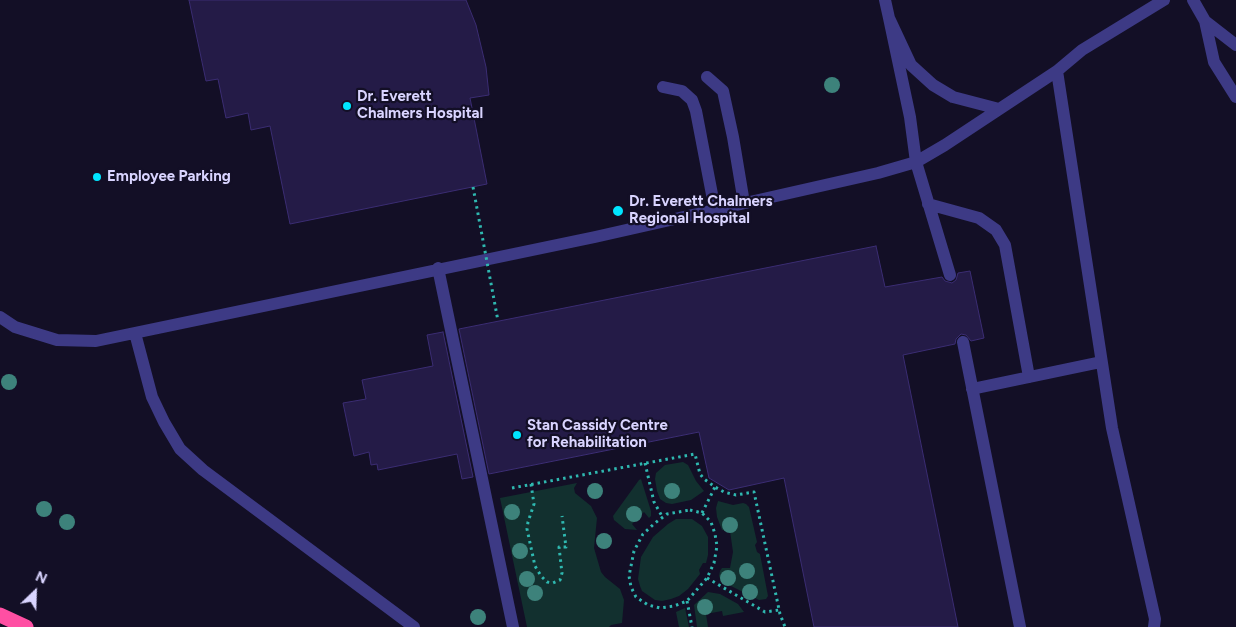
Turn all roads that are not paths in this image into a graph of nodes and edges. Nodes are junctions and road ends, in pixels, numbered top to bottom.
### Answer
1 (885, 0) edge
2 (1164, 0) edge
3 (1193, 0) edge
4 (889, 18) junction
5 (1204, 21) junction
6 (1236, 45) edge
7 (1057, 71) junction
8 (707, 77) dead end
9 (664, 87) dead end
10 (1236, 97) edge
11 (999, 109) junction
12 (916, 162) junction
13 (744, 203) junction
14 (928, 204) junction
15 (716, 210) junction
16 (438, 268) junction
17 (950, 275) dead end
18 (0, 317) edge
19 (135, 333) junction
20 (963, 342) dead end
21 (1101, 362) junction
22 (1029, 377) junction
23 (972, 389) junction
24 (0, 616) edge
25 (26, 627) edge
26 (414, 627) edge
27 (513, 627) edge
28 (1020, 627) edge
29 (1154, 627) edge

1 - 4 lane
2 - 7 lane
3 - 5 lane
4 - 11 lane
4 - 12 lane
5 - 6 lane
5 - 10 lane
7 - 11 lane
7 - 21 lane
8 - 13 lane
9 - 15 lane
11 - 12 lane
12 - 13 lane
12 - 14 lane
13 - 15 lane
14 - 17 lane
14 - 22 lane
15 - 16 lane
16 - 19 lane
16 - 27 lane
18 - 19 lane
19 - 26 lane
20 - 23 lane
21 - 22 lane
21 - 29 lane
22 - 23 lane
23 - 28 lane
24 - 25 highway

